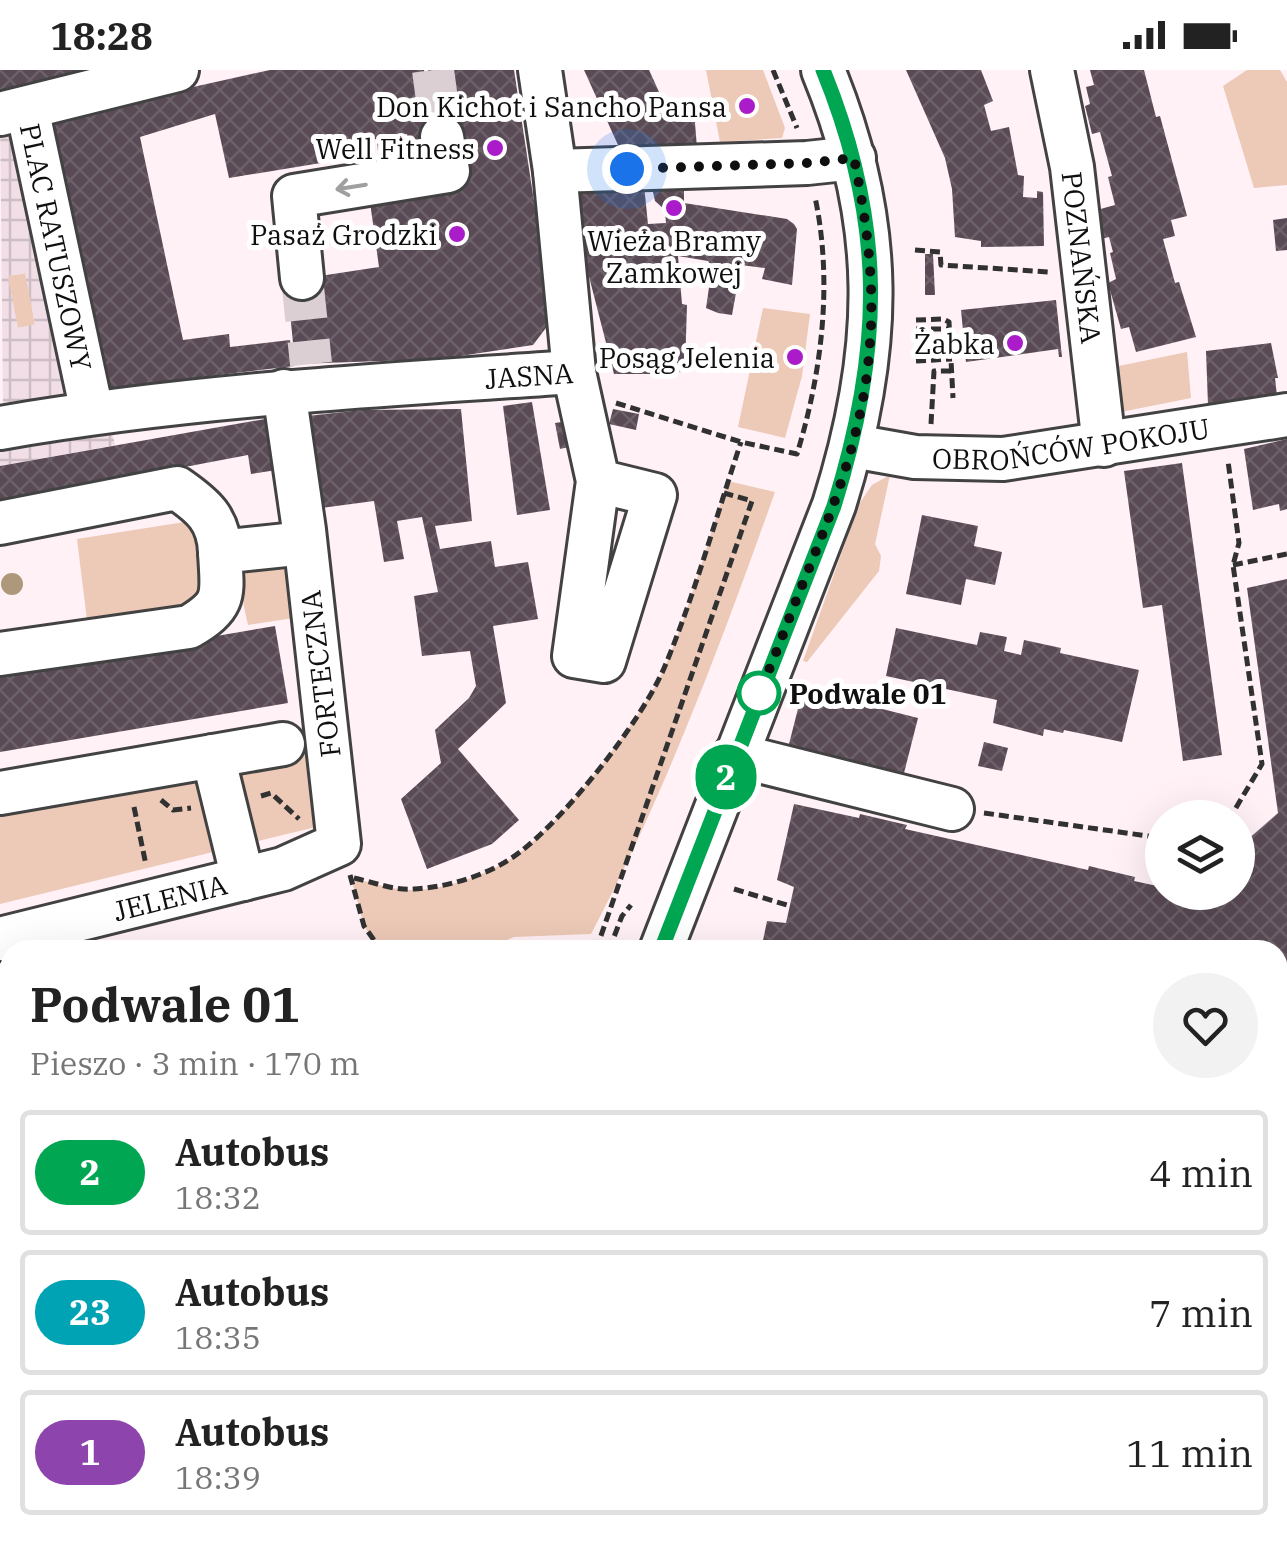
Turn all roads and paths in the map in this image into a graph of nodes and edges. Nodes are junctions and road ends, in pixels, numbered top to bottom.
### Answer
1 (177, 70) edge
2 (540, 70) edge
3 (773, 70) edge
4 (822, 70) edge
5 (1052, 70) edge
6 (14, 111) edge
7 (442, 137) tunnel mouth
8 (854, 158) junction
9 (808, 163) junction
10 (555, 171) junction
11 (916, 250) dead end
12 (1086, 274) junction
13 (302, 278) tunnel mouth
14 (916, 320) dead end
15 (916, 329) dead end
16 (949, 329) junction
17 (950, 338) junction
18 (916, 340) dead end
19 (950, 348) junction
20 (916, 350) dead end
21 (952, 360) junction
22 (916, 361) dead end
23 (953, 370) junction
24 (574, 372) junction
25 (303, 381) junction
26 (953, 398) dead end
27 (92, 412) junction
28 (1287, 415) edge
29 (930, 427) dead end
30 (1213, 427) junction
31 (0, 428) edge
32 (742, 442) junction
33 (1104, 445) junction
34 (853, 446) junction
35 (598, 481) dead end
36 (724, 493) junction
37 (0, 523) edge
38 (304, 536) junction
39 (220, 552) junction
40 (1287, 554) edge
41 (1233, 565) junction
42 (0, 654) edge
43 (283, 744) dead end
44 (735, 755) junction
45 (213, 756) junction
46 (0, 793) edge
47 (1241, 800) edge
48 (952, 809) joint
49 (1145, 836) edge
50 (142, 842) dead end
51 (345, 861) junction
52 (147, 870) dead end
53 (243, 879) junction
54 (734, 890) dead end
55 (631, 904) dead end
56 (790, 906) dead end
57 (0, 939) edge
58 (373, 940) edge
59 (600, 940) edge
60 (613, 940) edge
61 (665, 940) edge

1 - 6 street
2 - 10 street, JASNA
3 - 9 path
4 - 8 street
5 - 12 street, POZNAŃSKA
6 - 27 street, PLAC RATUSZOWY
7 -> 13 street
8 - 9 street
8 - 34 street
9 - 10 street
9 - 32 path
10 - 24 street, JASNA
11 - 12 path
12 - 33 street, POZNAŃSKA
14 - 16 path
15 - 16 path
16 - 17 path
17 - 18 path
17 - 19 path
19 - 20 path
19 - 21 path
21 - 22 path
21 - 23 path
23 - 26 path
23 - 29 path
24 - 25 street, JASNA
24 - 32 path
24 - 35 street
25 - 27 street
25 - 38 street, FORTECZNA
27 - 31 street
28 - 30 street, OBROŃCÓW POKOJU
30 - 33 street, OBROŃCÓW POKOJU
30 - 41 path
32 - 36 path
33 - 34 street, OBROŃCÓW POKOJU
34 - 44 street
36 - 51 path
36 - 59 path
37 - 39 street
38 - 39 street
38 - 51 street, FORTECZNA
39 - 42 street
40 - 41 path
41 - 47 path
43 - 45 street
44 - 48 street
44 - 61 street
45 - 46 street
45 - 53 street
48 - 49 path
50 - 52 path
51 - 53 street, JELENIA
51 - 58 path
53 - 57 street, JELENIA
54 - 56 path
55 - 60 path

